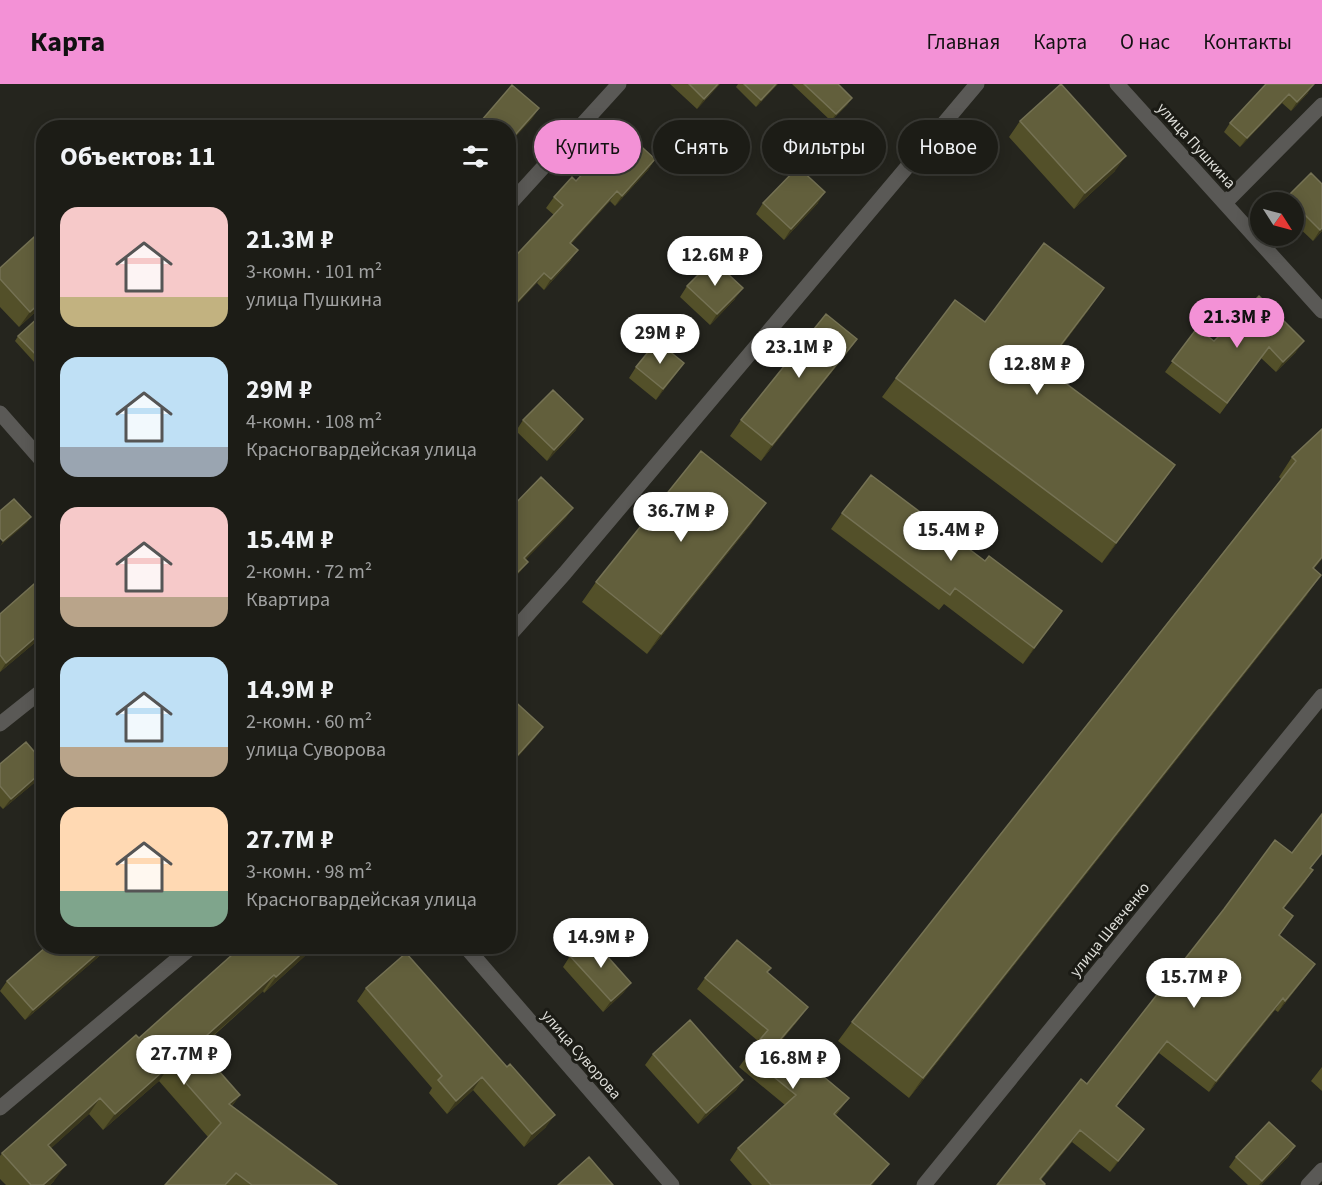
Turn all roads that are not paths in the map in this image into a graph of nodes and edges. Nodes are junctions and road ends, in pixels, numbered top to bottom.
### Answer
1 (619, 84) edge
2 (977, 84) edge
3 (1117, 84) edge
4 (1322, 105) edge
5 (516, 197) edge
6 (1225, 204) junction
7 (1322, 311) edge
8 (0, 413) edge
9 (36, 454) edge
10 (516, 628) edge
11 (36, 695) edge
12 (1322, 696) edge
13 (0, 724) edge
14 (183, 954) edge
15 (472, 954) edge
16 (0, 1108) edge
17 (1322, 1170) edge
18 (672, 1185) edge
19 (924, 1185) edge
20 (1308, 1185) edge

1 - 5 street
2 - 10 street
3 - 6 street, улица Пушкина
4 - 6 street
6 - 7 street, улица Пушкина
8 - 9 street
11 - 13 street
12 - 19 street, улица Шевченко
14 - 16 street
15 - 18 street, улица Суворова
17 - 20 street

